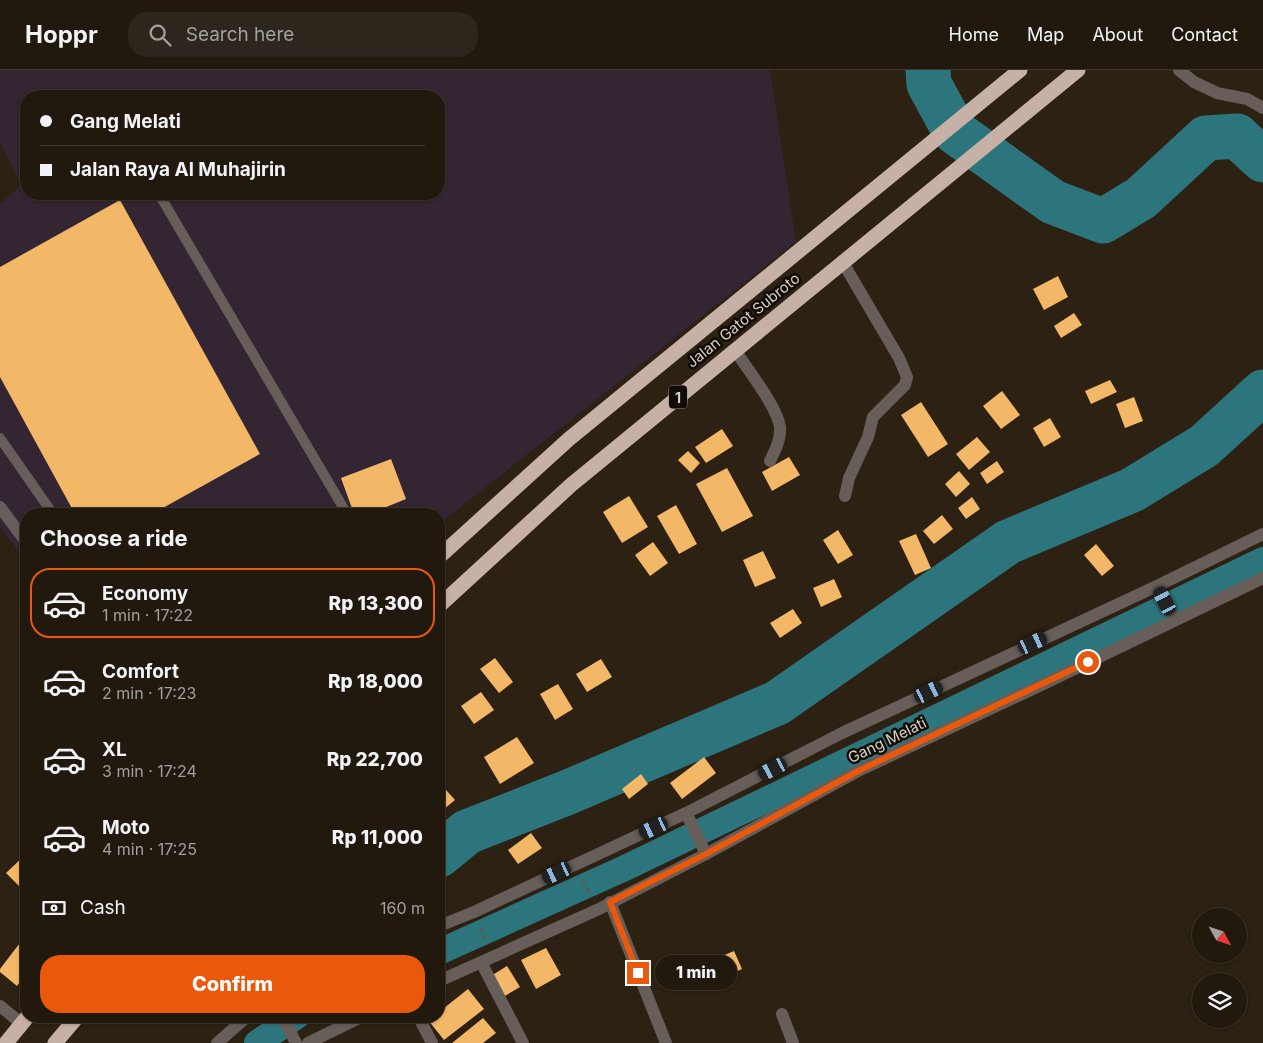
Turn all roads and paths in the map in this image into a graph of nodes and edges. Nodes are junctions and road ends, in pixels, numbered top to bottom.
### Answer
1 (1078, 70) edge
2 (1179, 70) edge
3 (1016, 74) edge
4 (1263, 108) edge
5 (163, 200) edge
6 (842, 261) junction
7 (735, 350) junction
8 (0, 438) edge
9 (770, 461) dead end
10 (845, 496) dead end
11 (0, 507) edge
12 (49, 508) edge
13 (343, 508) edge
14 (20, 534) edge
15 (1263, 534) edge
16 (445, 552) edge
17 (1263, 578) edge
18 (1159, 588) junction
19 (445, 600) edge
20 (1173, 615) junction
21 (687, 815) junction
22 (703, 849) junction
23 (610, 902) junction
24 (445, 924) edge
25 (481, 962) junction
26 (445, 978) edge
27 (0, 1006) edge
28 (782, 1014) dead end
29 (20, 1017) edge
30 (23, 1023) edge
31 (72, 1023) edge
32 (240, 1023) edge
33 (286, 1023) edge
34 (349, 1023) edge
35 (422, 1023) edge
36 (6, 1043) edge
37 (56, 1043) edge
38 (216, 1043) edge
39 (296, 1043) edge
40 (308, 1043) edge
41 (432, 1043) edge
42 (523, 1043) edge
43 (666, 1043) edge
44 (793, 1043) edge

1 - 6 highway, Jalan Gatot Subroto / 1
2 - 4 street
3 - 16 highway, Jalan Gatot Subroto
5 - 13 lane
6 - 7 highway, Jalan Gatot Subroto / 1
6 - 10 street
7 - 9 street
7 - 19 highway, Jalan Gatot Subroto / 1
8 - 12 lane
11 - 14 street
15 - 18 street
17 - 20 street, Gang Melati
18 - 20 street
18 - 21 street
20 - 22 street, Gang Melati
21 - 22 street
21 - 24 street
22 - 23 street, Gang Melati
23 - 25 street, Gang Melati
23 - 43 street
25 - 26 street, Gang Melati
25 - 42 street
27 - 29 street
28 - 44 street
30 - 36 highway
31 - 37 highway
32 - 38 street
33 - 39 street
34 - 40 street
35 - 41 street

